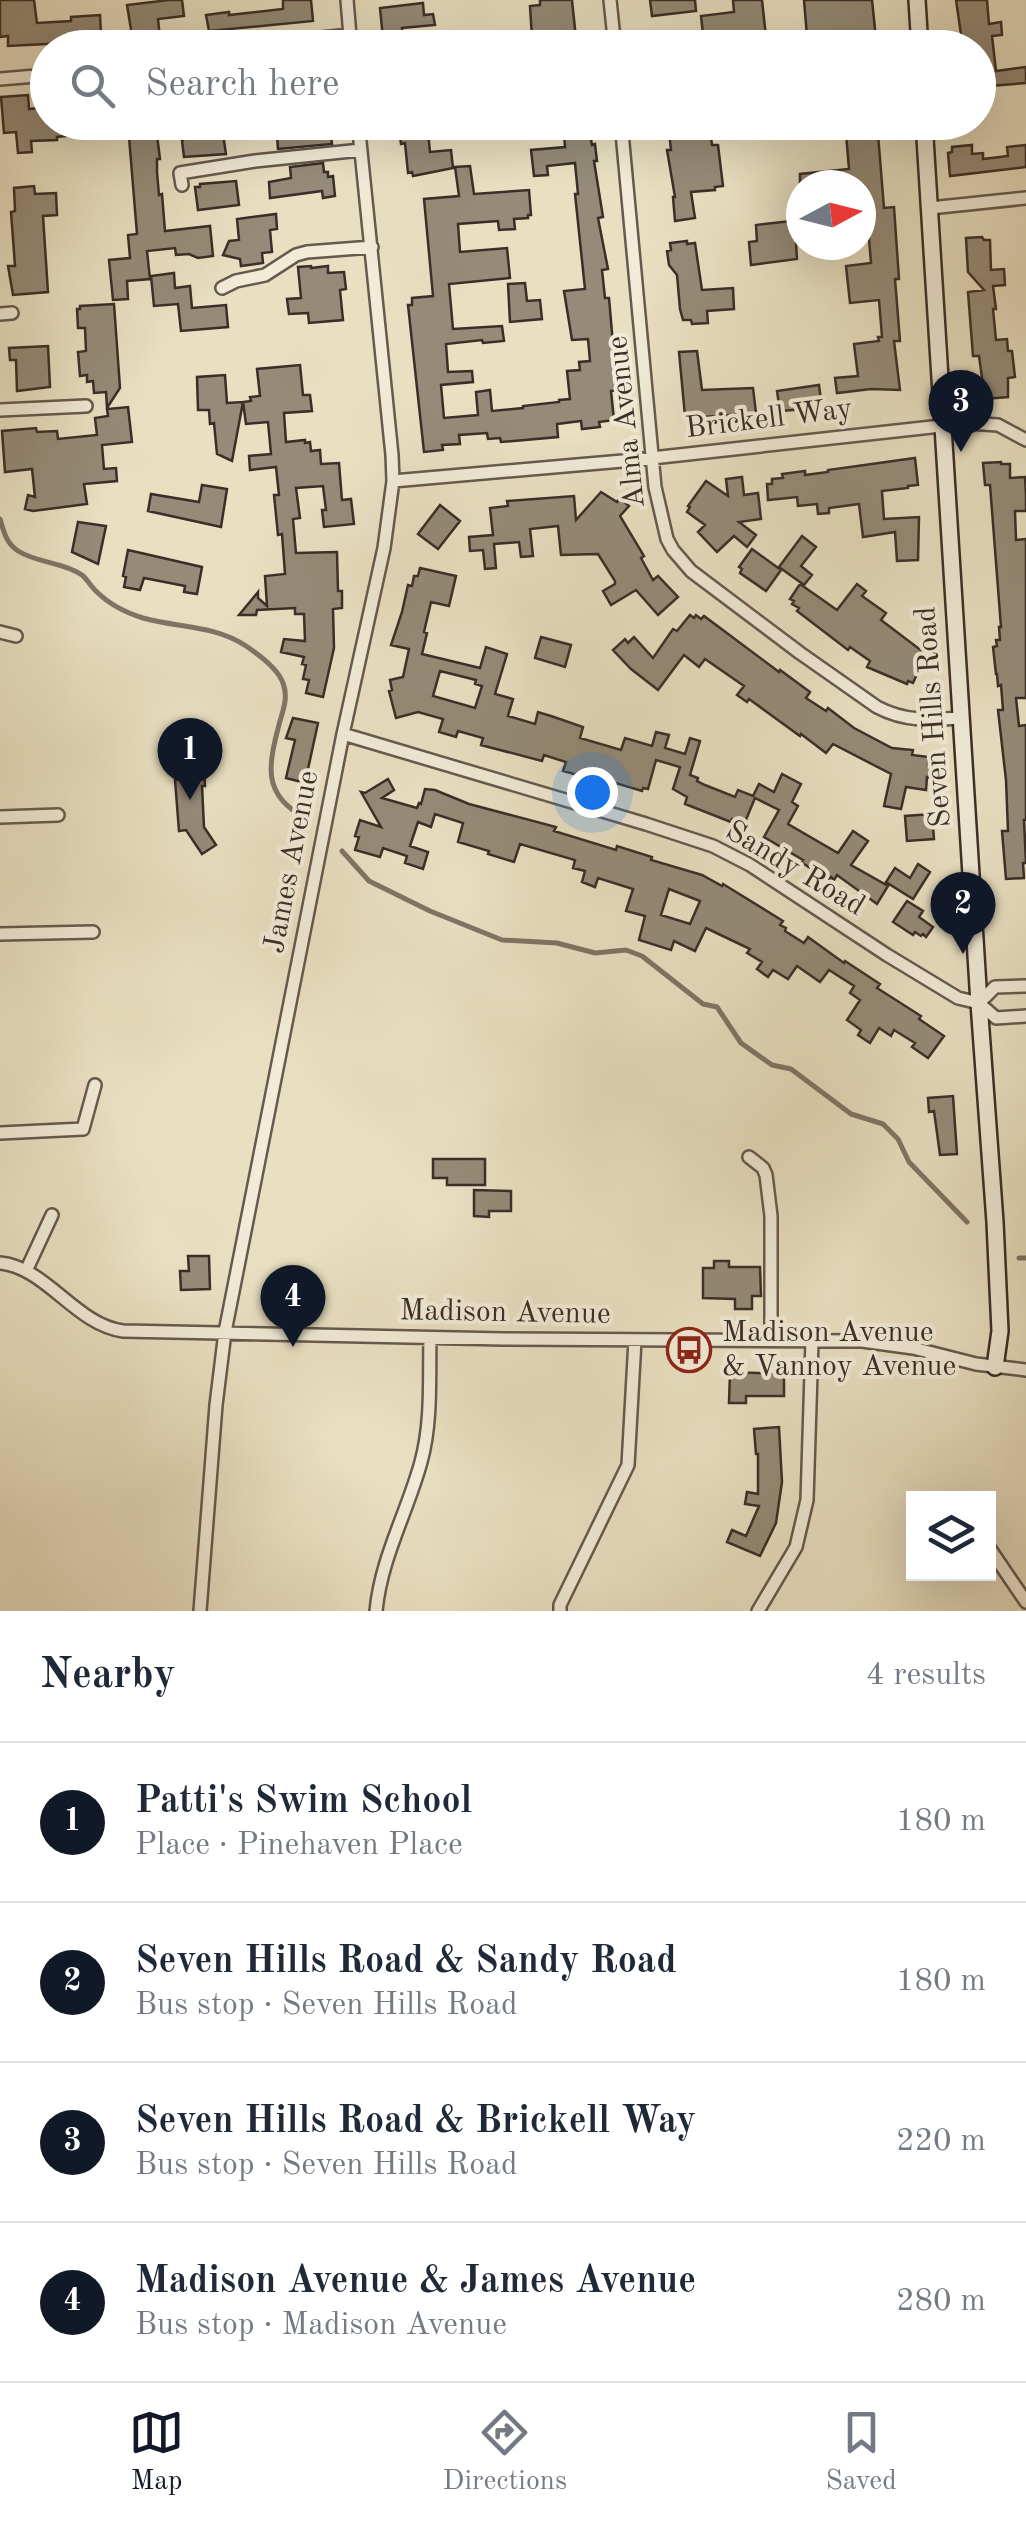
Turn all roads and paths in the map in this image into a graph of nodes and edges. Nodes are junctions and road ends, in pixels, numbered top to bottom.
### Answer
1 (347, 0) edge
2 (610, 0) edge
3 (917, 0) edge
4 (349, 30) edge
5 (613, 30) edge
6 (919, 30) edge
7 (30, 76) edge
8 (0, 79) edge
9 (360, 140) edge
10 (624, 140) edge
11 (925, 140) edge
12 (361, 150) junction
13 (182, 185) dead end
14 (1026, 198) edge
15 (930, 208) junction
16 (372, 247) junction
17 (222, 288) dead end
18 (86, 406) dead end
19 (0, 410) edge
20 (943, 425) junction
21 (1026, 440) edge
22 (653, 458) junction
23 (393, 481) junction
24 (0, 632) edge
25 (16, 636) dead end
26 (962, 718) junction
27 (343, 734) junction
28 (58, 815) dead end
29 (0, 817) edge
30 (93, 932) dead end
31 (0, 934) edge
32 (1026, 986) edge
33 (979, 1003) junction
34 (1026, 1016) edge
35 (94, 1085) dead end
36 (0, 1133) edge
37 (748, 1157) dead end
38 (52, 1215) dead end
39 (0, 1264) edge
40 (26, 1271) junction
41 (225, 1332) junction
42 (430, 1338) junction
43 (771, 1339) junction
44 (636, 1340) junction
45 (812, 1341) junction
46 (994, 1366) junction
47 (1026, 1370) edge
48 (996, 1558) edge
49 (1026, 1602) edge
50 (200, 1611) edge
51 (376, 1611) edge
52 (560, 1611) edge
53 (758, 1611) edge

1 - 4 street
2 - 5 street
3 - 6 street
7 - 8 street
9 - 12 street, James Avenue
10 - 22 street, Alma Avenue
11 - 15 street, Seven Hills Road
12 - 13 street
12 - 16 street, James Avenue
14 - 15 street
15 - 20 street, Seven Hills Road
16 - 17 street
16 - 23 street, James Avenue
18 - 19 street
20 - 21 street, Brickell Way
20 - 22 street, Brickell Way
20 - 26 street, Seven Hills Road
22 - 23 street, Brickell Way
22 - 26 street, Alma Avenue
23 - 27 street, James Avenue
24 - 25 street
26 - 33 street, Seven Hills Road
27 - 33 street, Sandy Road
27 - 41 street, James Avenue
28 - 29 street
30 - 31 street
32 - 33 street
33 - 34 street, Sandy Road
33 - 46 street, Seven Hills Road
35 - 36 street
37 - 43 street
38 - 40 street
39 - 40 street, Madison Avenue
40 - 41 street, Madison Avenue
41 - 42 street, Madison Avenue
41 - 50 street, James Avenue
42 - 44 street, Madison Avenue
42 - 51 street
43 - 44 street, Madison Avenue
43 - 45 street, Madison Avenue
44 - 52 street
45 - 46 street, Madison Avenue
45 - 53 street
46 - 47 street, Madison Avenue
48 - 49 street

